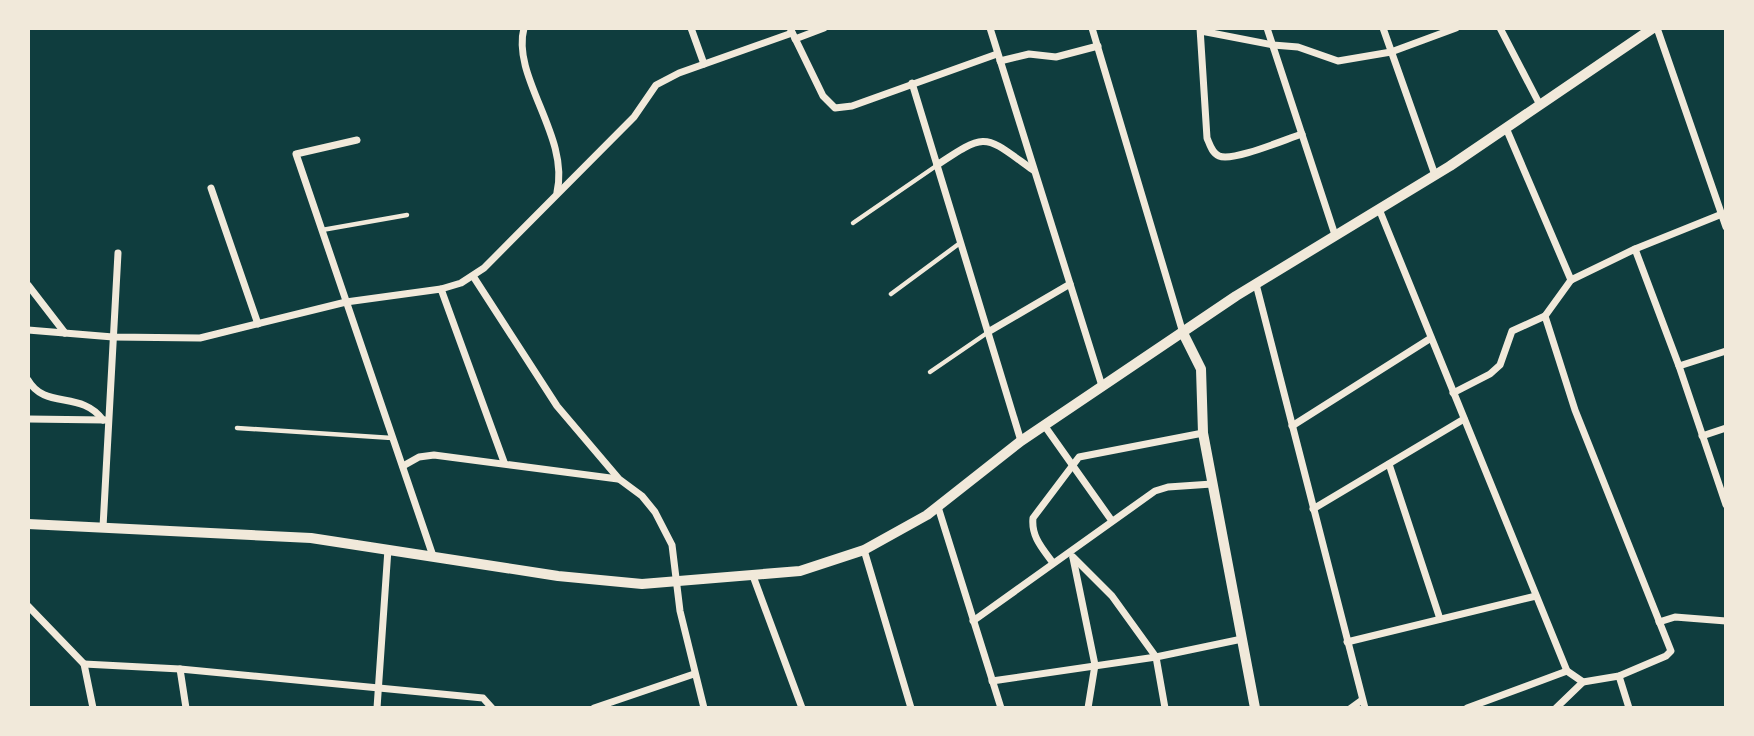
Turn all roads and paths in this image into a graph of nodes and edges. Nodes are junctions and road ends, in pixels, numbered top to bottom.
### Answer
1 (524, 28) edge
2 (691, 28) edge
3 (824, 28) edge
4 (990, 28) edge
5 (1092, 28) edge
6 (1267, 28) edge
7 (1382, 28) edge
8 (1456, 28) edge
9 (1500, 28) edge
10 (1655, 28) edge
11 (1201, 29) edge
12 (792, 33) edge
13 (1273, 45) junction
14 (1098, 46) junction
15 (1391, 52) junction
16 (999, 58) junction
17 (704, 64) junction
18 (912, 83) junction
19 (1540, 105) junction
20 (1506, 128) junction
21 (1302, 134) junction
22 (357, 140) dead end
23 (937, 165) junction
24 (1034, 170) junction
25 (1435, 175) junction
26 (211, 188) dead end
27 (1726, 193) edge
28 (556, 194) junction
29 (1717, 197) junction
30 (1379, 209) junction
31 (1722, 214) junction
32 (407, 215) dead end
33 (853, 223) dead end
34 (1726, 228) edge
35 (321, 230) junction
36 (1335, 235) junction
37 (961, 243) junction
38 (1635, 249) junction
39 (118, 253) dead end
40 (473, 276) junction
41 (1571, 280) junction
42 (1070, 284) junction
43 (1256, 284) junction
44 (28, 285) edge
45 (441, 289) junction
46 (891, 294) dead end
47 (346, 302) junction
48 (1545, 316) junction
49 (258, 324) junction
50 (28, 330) edge
51 (988, 332) junction
52 (65, 333) junction
53 (1183, 333) junction
54 (113, 337) junction
55 (1431, 338) junction
56 (1726, 351) edge
57 (1679, 366) junction
58 (930, 372) dead end
59 (28, 380) edge
60 (1102, 386) junction
61 (1453, 393) junction
62 (28, 419) edge
63 (1464, 419) junction
64 (106, 420) junction
65 (1044, 425) junction
66 (1292, 426) junction
67 (237, 428) dead end
68 (1726, 429) edge
69 (1203, 433) junction
70 (1702, 436) junction
71 (393, 438) junction
72 (1021, 440) junction
73 (504, 462) junction
74 (1071, 464) junction
75 (1389, 464) junction
76 (402, 466) junction
77 (619, 479) junction
78 (1213, 484) junction
79 (1726, 505) edge
80 (938, 507) junction
81 (1313, 509) junction
82 (1112, 521) junction
83 (28, 524) edge
84 (103, 527) junction
85 (388, 549) junction
86 (864, 550) junction
87 (1072, 554) junction
88 (433, 556) junction
89 (1054, 563) junction
90 (753, 576) junction
91 (676, 582) junction
92 (1536, 596) junction
93 (28, 606) edge
94 (1440, 619) junction
95 (974, 621) junction
96 (1726, 621) edge
97 (1659, 622) junction
98 (1242, 639) junction
99 (1348, 642) junction
100 (1156, 657) junction
101 (85, 664) junction
102 (1095, 665) junction
103 (180, 669) junction
104 (1567, 671) junction
105 (694, 674) junction
106 (1619, 676) junction
107 (992, 681) junction
108 (1583, 682) junction
109 (376, 687) junction
110 (1363, 704) edge
111 (93, 708) edge
112 (186, 708) edge
113 (377, 708) edge
114 (492, 708) edge
115 (594, 708) edge
116 (704, 708) edge
117 (802, 708) edge
118 (911, 708) edge
119 (1001, 708) edge
120 (1088, 708) edge
121 (1165, 708) edge
122 (1255, 708) edge
123 (1351, 708) edge
124 (1466, 708) edge
125 (1556, 708) edge
126 (1629, 708) edge

1 - 28 street
2 - 17 street
3 - 12 street
4 - 16 street
5 - 14 street
6 - 13 street
7 - 15 street
8 - 15 street
9 - 19 street
10 - 19 street
10 - 29 street
11 - 13 street
11 - 21 street
12 - 17 street
12 - 18 street
13 - 15 street
13 - 21 street
14 - 16 street
14 - 53 street
15 - 25 street
16 - 18 street
16 - 24 street
17 - 28 street
18 - 23 street
19 - 20 street
20 - 25 street
20 - 41 street
21 - 36 street
22 - 35 street
23 - 24 street
23 - 33 lane
23 - 37 street
24 - 42 street
25 - 30 street
26 - 49 street
27 - 29 street
28 - 40 street
29 - 31 street
30 - 36 street
30 - 55 street
31 - 34 street
31 - 38 street
32 - 35 lane
35 - 47 street
36 - 43 street
37 - 46 lane
37 - 51 street
38 - 41 street
38 - 57 street
39 - 54 street
40 - 45 street
40 - 77 street
41 - 48 street
42 - 51 street
42 - 60 street
43 - 53 street
43 - 66 street
44 - 52 street
45 - 47 street
45 - 73 street
47 - 49 street
47 - 71 street
48 - 61 street
48 - 97 street
49 - 54 street
50 - 52 street
51 - 58 lane
51 - 72 street
52 - 54 street
53 - 60 street
53 - 69 street
54 - 64 street
55 - 61 street
55 - 66 street
56 - 57 street
57 - 70 street
59 - 64 street
60 - 65 street
61 - 63 street
62 - 64 street
63 - 75 street
63 - 92 street
64 - 84 street
65 - 72 street
65 - 74 street
66 - 81 street
67 - 71 lane
68 - 70 street
69 - 74 street
69 - 78 street
70 - 79 street
71 - 76 street
72 - 80 street
73 - 76 street
73 - 77 street
74 - 82 street
74 - 89 street
75 - 81 street
75 - 94 street
76 - 88 street
77 - 91 street
78 - 82 street
78 - 98 street
80 - 86 street
80 - 95 street
81 - 99 street
82 - 87 street
83 - 84 street
84 - 85 street
85 - 88 street
85 - 109 street
86 - 90 street
86 - 118 street
87 - 89 street
87 - 100 street
87 - 102 street
88 - 91 street
89 - 95 street
90 - 91 street
90 - 117 street
91 - 105 street
92 - 94 street
92 - 104 street
93 - 101 street
94 - 99 street
95 - 107 street
96 - 97 street
97 - 106 street
98 - 100 street
98 - 122 street
99 - 110 street
100 - 102 street
100 - 121 street
101 - 103 street
101 - 111 street
102 - 107 street
102 - 120 street
103 - 109 street
103 - 112 street
104 - 108 street
104 - 124 street
105 - 115 street
105 - 116 street
106 - 108 street
106 - 126 street
107 - 119 street
108 - 125 street
109 - 113 street
109 - 114 street
110 - 123 street

